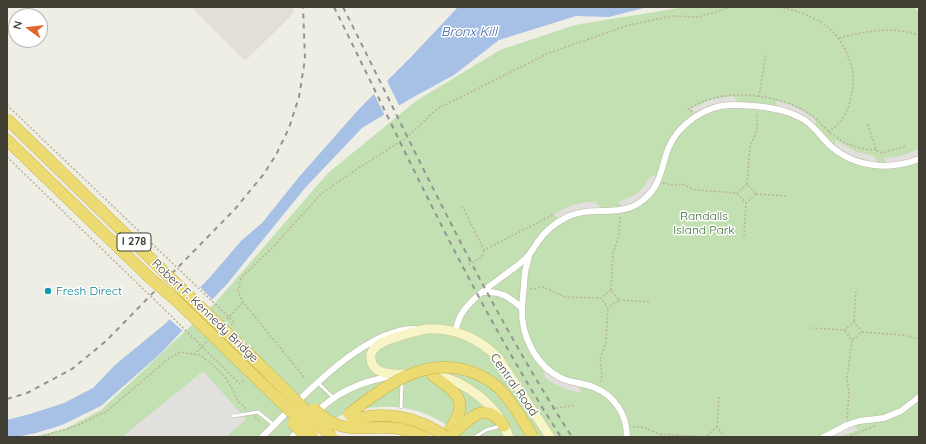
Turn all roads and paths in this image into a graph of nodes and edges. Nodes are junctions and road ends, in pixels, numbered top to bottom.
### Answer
1 (731, 7) edge
2 (779, 7) edge
3 (919, 35) edge
4 (839, 38) junction
5 (766, 53) dead end
6 (7, 105) edge
7 (758, 107) junction
8 (7, 119) edge
9 (868, 124) dead end
10 (830, 131) junction
11 (823, 137) junction
12 (7, 140) edge
13 (906, 146) dead end
14 (876, 150) junction
15 (7, 157) edge
16 (919, 159) edge
17 (658, 182) junction
18 (747, 184) junction
19 (737, 193) junction
20 (756, 194) junction
21 (788, 196) dead end
22 (746, 203) junction
23 (462, 206) dead end
24 (619, 210) junction
25 (553, 215) dead end
26 (744, 236) dead end
27 (484, 250) junction
28 (530, 254) junction
29 (469, 265) dead end
30 (150, 278) junction
31 (192, 282) dead end
32 (524, 289) junction
33 (856, 289) dead end
34 (611, 290) junction
35 (484, 292) junction
36 (601, 298) junction
37 (619, 300) junction
38 (651, 302) dead end
39 (522, 308) junction
40 (608, 308) junction
41 (165, 310) dead end
42 (854, 322) junction
43 (812, 328) dead end
44 (426, 329) junction
45 (844, 330) junction
46 (456, 332) junction
47 (862, 332) junction
48 (919, 339) edge
49 (852, 340) junction
50 (261, 366) junction
51 (403, 374) junction
52 (432, 375) junction
53 (304, 378) dead end
54 (317, 383) junction
55 (598, 386) dead end
56 (333, 397) junction
57 (719, 397) dead end
58 (919, 397) edge
59 (575, 405) dead end
60 (400, 407) dead end
61 (552, 409) dead end
62 (250, 413) junction
63 (233, 416) dead end
64 (351, 417) junction
65 (259, 421) dead end
66 (274, 425) junction
67 (847, 425) junction
68 (504, 426) junction
69 (717, 427) junction
70 (627, 429) junction
71 (40, 437) edge
72 (262, 437) edge
73 (292, 437) edge
74 (306, 437) edge
75 (317, 437) edge
76 (324, 437) edge
77 (332, 437) edge
78 (424, 437) edge
79 (447, 437) edge
80 (475, 437) edge
81 (509, 437) edge
82 (533, 437) edge
83 (550, 437) edge
84 (627, 437) edge
85 (705, 437) edge
86 (725, 437) edge
87 (824, 437) edge

1 - 53 path
2 - 4 path
3 - 4 path
4 - 10 path
5 - 7 path
6 - 31 path, bridge
7 - 11 street
7 - 17 street
7 - 18 path
8 - 50 highway, Robert F. Kennedy Bridge / I 278, bridge
9 - 14 path
10 - 11 path
10 - 14 path
11 - 16 street
12 - 30 highway, Robert F. Kennedy Bridge / I 278
13 - 14 path
15 - 41 path, bridge
17 - 19 path
17 - 24 street
18 - 19 path
18 - 20 path
19 - 22 path
20 - 21 path
20 - 22 path
22 - 26 path
23 - 27 path
24 - 28 street
24 - 34 path
25 - 27 path
27 - 29 path
28 - 32 street
28 - 35 street
30 - 74 highway, bridge
30 - 75 highway, Robert F. Kennedy Bridge / I 278, bridge
32 - 36 path
32 - 39 street
33 - 42 path
34 - 36 path
34 - 37 path
35 - 39 street
35 - 46 street
36 - 40 path
37 - 38 path
37 - 40 path
39 - 70 street
40 - 55 path
42 - 45 path
42 - 47 path
43 - 45 path
44 - 46 street, Central Road
44 - 51 street
44 - 54 street
45 - 49 path
46 - 83 street, Central Road
47 - 48 path
47 - 49 path
49 - 67 path
50 - 77 highway, Robert F. Kennedy Bridge / I 278, bridge
50 - 78 highway, bridge
51 - 52 street
51 - 56 street
51 - 60 lane
52 - 68 street
52 - 79 highway
54 - 56 lane
54 - 66 street
56 - 73 street
57 - 69 path
58 - 67 street
59 - 61 path
62 - 63 lane
62 - 65 path
62 - 66 lane
62 - 71 path
64 - 76 highway
64 - 79 highway, bridge
64 - 82 highway, bridge
66 - 72 street
67 - 87 street
68 - 79 highway
68 - 80 lane
68 - 81 street
69 - 85 path
69 - 86 path
70 - 84 street
70 - 85 path

